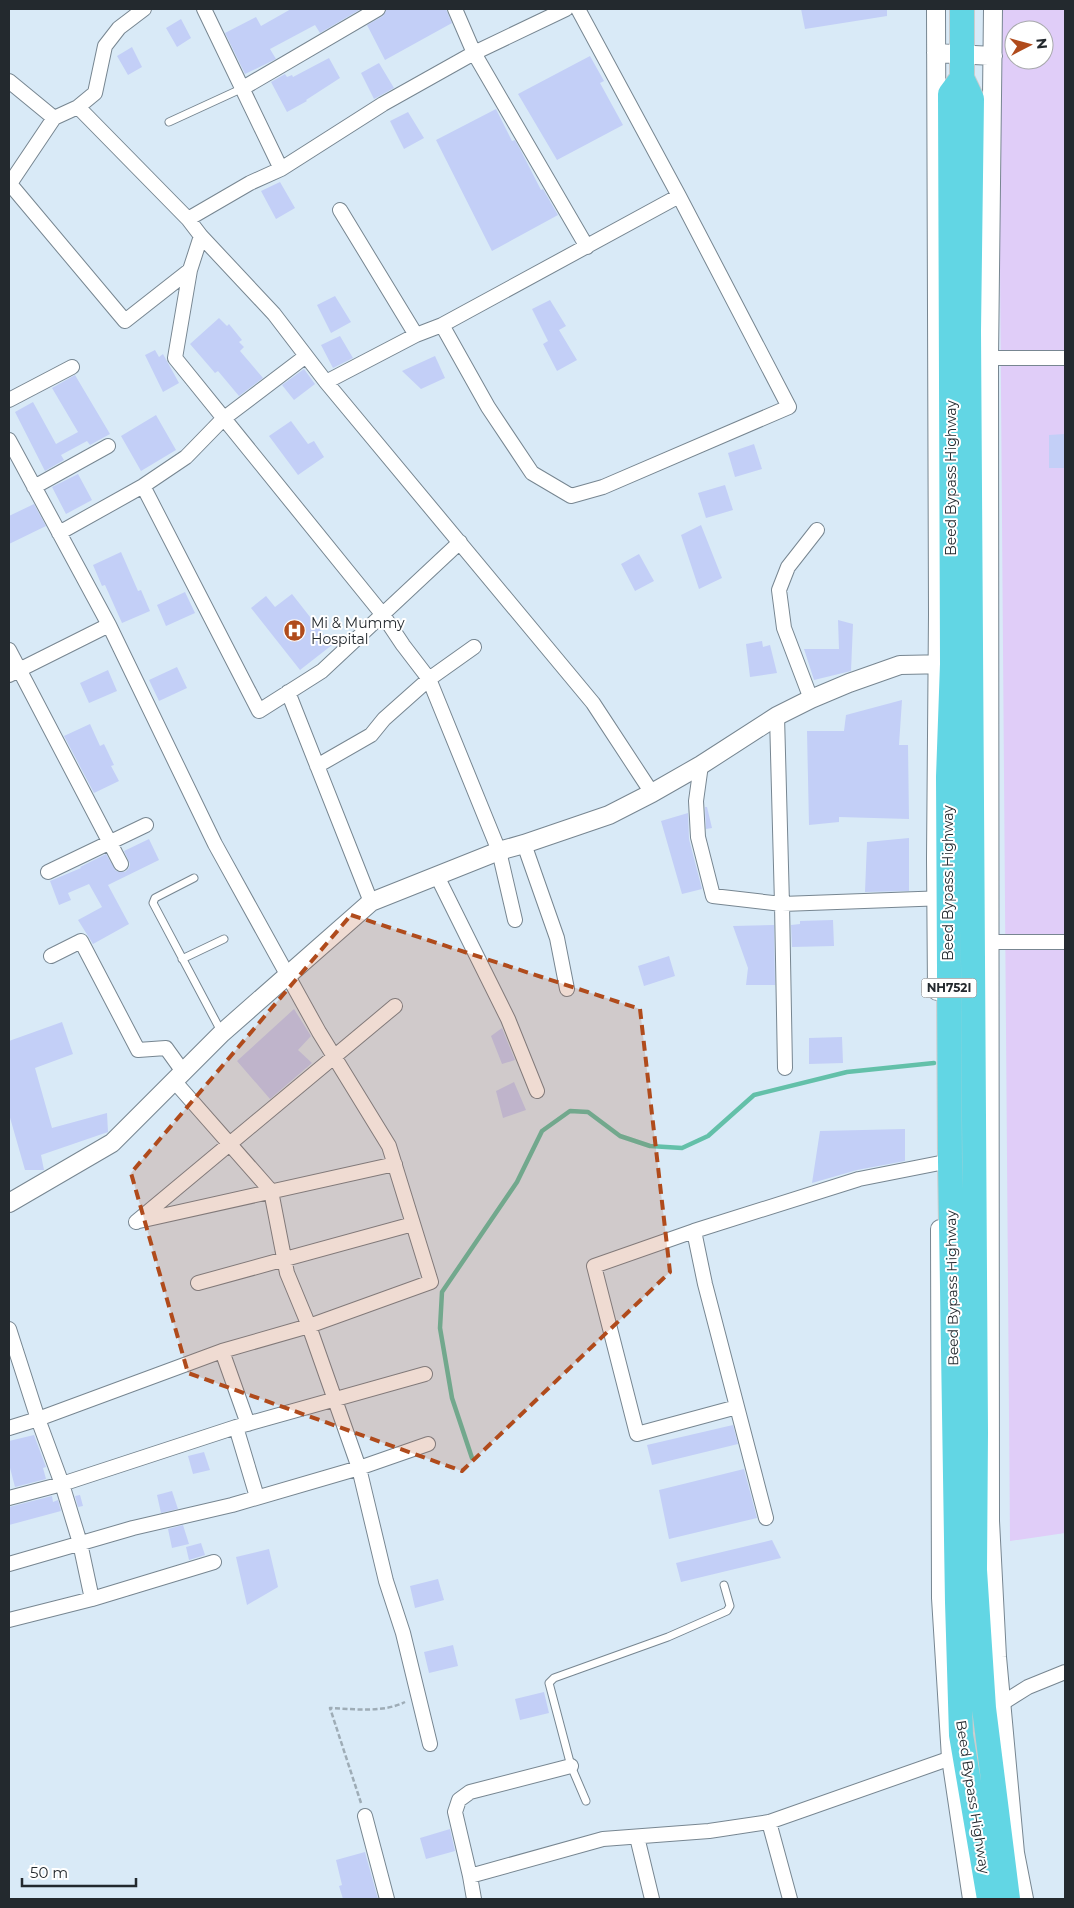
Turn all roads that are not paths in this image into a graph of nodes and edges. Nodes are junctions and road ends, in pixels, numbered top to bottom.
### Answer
1 (144, 9) edge
2 (204, 9) edge
3 (349, 9) edge
4 (378, 9) edge
5 (455, 9) edge
6 (566, 9) edge
7 (578, 9) edge
8 (936, 9) edge
9 (993, 9) edge
10 (962, 19) edge
11 (356, 22) junction
12 (474, 53) junction
13 (936, 53) junction
14 (962, 54) junction
15 (993, 56) junction
16 (9, 81) edge
17 (243, 88) junction
18 (78, 107) junction
19 (54, 118) junction
20 (169, 122) dead end
21 (281, 169) junction
22 (9, 185) edge
23 (679, 196) junction
24 (340, 210) dead end
25 (188, 219) junction
26 (202, 236) junction
27 (587, 247) junction
28 (190, 270) junction
29 (442, 325) junction
30 (416, 335) junction
31 (306, 356) junction
32 (989, 358) junction
33 (1065, 358) edge
34 (72, 367) dead end
35 (326, 382) junction
36 (9, 400) edge
37 (223, 419) junction
38 (9, 440) edge
39 (108, 446) dead end
40 (143, 486) junction
41 (34, 487) junction
42 (817, 530) dead end
43 (58, 533) junction
44 (460, 542) junction
45 (383, 615) junction
46 (109, 625) junction
47 (474, 647) dead end
48 (9, 650) edge
49 (963, 663) junction
50 (13, 673) edge
51 (429, 678) junction
52 (288, 692) junction
53 (811, 699) junction
54 (777, 716) junction
55 (701, 765) junction
56 (317, 766) junction
57 (652, 793) junction
58 (146, 825) dead end
59 (111, 843) junction
60 (524, 844) junction
61 (499, 851) junction
62 (121, 864) dead end
63 (48, 872) dead end
64 (437, 876) junction
65 (194, 878) dead end
66 (942, 898) junction
67 (371, 902) junction
68 (782, 904) junction
69 (515, 920) dead end
70 (224, 939) dead end
71 (981, 942) junction
72 (1065, 942) edge
73 (51, 956) dead end
74 (182, 959) junction
75 (286, 975) junction
76 (567, 989) dead end
77 (395, 1006) dead end
78 (222, 1033) junction
79 (334, 1056) junction
80 (785, 1068) dead end
81 (179, 1077) junction
82 (537, 1091) dead end
83 (230, 1145) junction
84 (944, 1162) junction
85 (395, 1164) junction
86 (271, 1191) junction
87 (9, 1203) edge
88 (413, 1224) junction
89 (694, 1232) junction
90 (284, 1259) junction
91 (198, 1283) dead end
92 (309, 1326) junction
93 (9, 1329) edge
94 (983, 1335) junction
95 (946, 1338) junction
96 (222, 1351) junction
97 (426, 1374) dead end
98 (335, 1400) junction
99 (737, 1407) junction
100 (38, 1419) junction
101 (242, 1425) junction
102 (9, 1428) edge
103 (428, 1444) dead end
104 (359, 1468) junction
105 (62, 1484) junction
106 (257, 1497) junction
107 (9, 1498) edge
108 (766, 1518) dead end
109 (80, 1543) junction
110 (214, 1562) dead end
111 (9, 1564) edge
112 (724, 1585) dead end
113 (92, 1599) junction
114 (9, 1620) edge
115 (1065, 1672) edge
116 (1001, 1704) junction
117 (430, 1744) dead end
118 (951, 1758) junction
119 (572, 1766) junction
120 (586, 1801) dead end
121 (365, 1816) road end
122 (769, 1822) junction
123 (637, 1836) junction
124 (470, 1876) junction
125 (387, 1899) edge
126 (474, 1899) edge
127 (652, 1899) edge
128 (790, 1899) edge
129 (972, 1899) edge
130 (989, 1899) edge
131 (1008, 1899) edge
132 (1024, 1899) edge

1 - 18 street
2 - 17 street
3 - 11 street
4 - 11 street
5 - 12 street
6 - 12 street
7 - 23 street
8 - 13 street
9 - 15 street
10 - 14 highway, Beed Bypass Highway / NH752I
11 - 17 street
12 - 21 street
12 - 27 street
13 - 14 street
13 - 49 street
14 - 15 street
14 - 49 highway, Beed Bypass Highway / NH752I
15 - 32 street
16 - 19 street
17 - 20 lane
17 - 21 street
18 - 19 street
18 - 25 street
19 - 22 street
21 - 25 street
22 - 28 street
23 - 27 street
23 - 29 street
24 - 30 street
25 - 26 street
26 - 28 street
26 - 31 street
27 - 29 street
28 - 37 street
29 - 30 street
30 - 35 street
31 - 35 street
31 - 37 street
32 - 33 street
32 - 49 street
34 - 36 street
35 - 44 street
37 - 40 street
37 - 45 street
38 - 41 street
39 - 41 street
40 - 43 street
40 - 52 street
41 - 43 street
42 - 53 street
43 - 46 street
44 - 45 street
44 - 57 street
45 - 51 street
45 - 52 street
46 - 50 street
46 - 75 street
47 - 51 street
48 - 50 street
49 - 53 street
49 - 66 highway, Beed Bypass Highway / NH752I
49 - 71 highway, Beed Bypass Highway / NH752I
50 - 59 street
51 - 56 street
51 - 61 street
52 - 56 street
53 - 54 street
54 - 55 street
54 - 68 street
55 - 57 street
55 - 68 street
56 - 67 street
57 - 60 street
58 - 59 street
59 - 62 street
59 - 63 street
60 - 61 street
60 - 76 street
61 - 64 street
61 - 69 street
64 - 67 street
64 - 82 street
65 - 74 lane
66 - 68 street
66 - 84 highway, Beed Bypass Highway / NH752I
67 - 75 street
68 - 80 street
70 - 74 lane
71 - 72 street
71 - 94 highway, Beed Bypass Highway / NH752I
73 - 81 street
74 - 78 lane
75 - 78 street
75 - 79 street
77 - 79 street
78 - 81 street
79 - 83 street
79 - 85 street
81 - 83 street
81 - 87 street
83 - 86 street
83 - 86 street
84 - 89 street
84 - 95 highway, Beed Bypass Highway / NH752I
85 - 86 street
85 - 88 street
86 - 90 street
88 - 90 street
88 - 92 street
89 - 99 street
89 - 99 street
90 - 91 street
90 - 92 street
92 - 96 street
92 - 98 street
93 - 100 street
94 - 116 street
94 - 131 highway, Beed Bypass Highway / NH752I
95 - 118 street
95 - 130 highway, Beed Bypass Highway / NH752I
96 - 100 street
96 - 101 street
97 - 98 street
98 - 101 street
98 - 104 street
99 - 108 street
100 - 102 street
100 - 105 street
101 - 105 street
101 - 106 street
103 - 104 street
104 - 106 street
104 - 117 street
105 - 107 street
105 - 109 street
106 - 109 street
109 - 111 street
109 - 113 street
110 - 113 street
112 - 119 lane
113 - 114 street
115 - 116 street
116 - 132 street
118 - 122 street
118 - 129 street
119 - 120 lane
119 - 124 street
121 - 125 street
122 - 123 street
122 - 128 street
123 - 124 street
123 - 127 street
124 - 126 street

